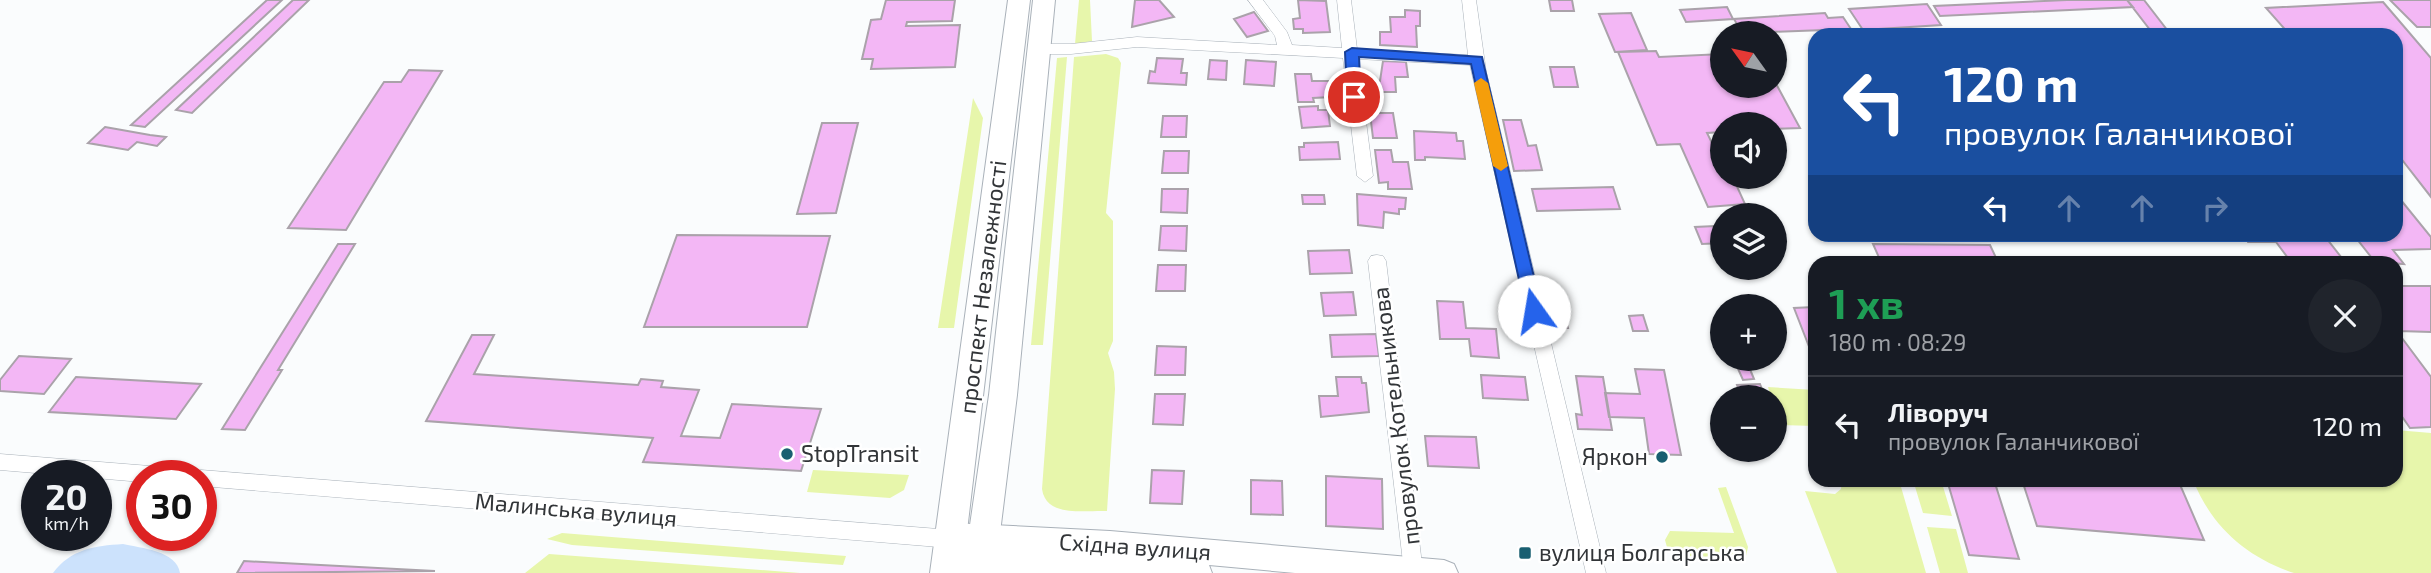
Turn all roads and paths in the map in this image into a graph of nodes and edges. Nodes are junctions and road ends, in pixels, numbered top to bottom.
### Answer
1 (1019, 0) edge
2 (1044, 0) edge
3 (1255, 0) edge
4 (1344, 0) edge
5 (1469, 0) edge
6 (1039, 49) junction
7 (1286, 49) junction
8 (1352, 52) junction
9 (1477, 60) junction
10 (1364, 176) dead end
11 (1377, 261) dead end
12 (0, 462) edge
13 (126, 472) edge
14 (217, 480) edge
15 (949, 552) edge
16 (981, 558) edge
17 (1414, 571) junction
18 (1198, 573) edge
19 (1444, 573) edge
20 (1596, 573) edge

1 - 15 main road, проспект Незалежності
2 - 6 main road, проспект Незалежності
3 - 7 street
4 - 8 street
5 - 9 street
6 - 7 street
6 - 16 main road, проспект Незалежності
7 - 8 street
8 - 9 street
8 - 10 street
9 - 20 street
11 - 17 street, провулок Котельникова
12 - 13 street
14 - 15 street, Малинська вулиця
15 - 16 main road, Східна вулиця
16 - 17 main road, Східна вулиця
16 - 18 main road, Східна вулиця
17 - 19 main road, Східна вулиця

